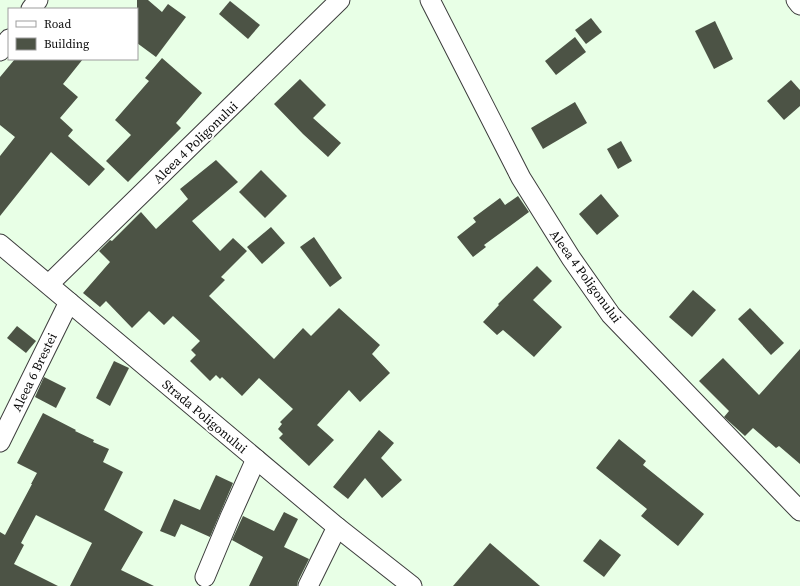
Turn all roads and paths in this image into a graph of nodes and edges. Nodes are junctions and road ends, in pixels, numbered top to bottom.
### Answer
1 (38, 0) edge
2 (340, 0) edge
3 (430, 0) edge
4 (796, 0) edge
5 (800, 4) edge
6 (32, 8) edge
7 (8, 40) edge
8 (0, 51) edge
9 (0, 244) edge
10 (49, 284) junction
11 (69, 302) junction
12 (0, 442) edge
13 (256, 459) junction
14 (800, 510) edge
15 (336, 527) junction
16 (205, 577) dead end
17 (308, 586) edge
18 (412, 586) edge

1 - 6 street
2 - 10 street, Aleea 4 Poligonului
3 - 14 street, Aleea 4 Poligonului
4 - 5 street
7 - 8 street
9 - 10 street, Strada Poligonului
10 - 11 street, Strada Poligonului
11 - 12 street, Aleea 6 Brestei
11 - 13 street, Strada Poligonului
13 - 15 street, Strada Poligonului
13 - 16 street
15 - 17 street
15 - 18 street, Strada Poligonului

